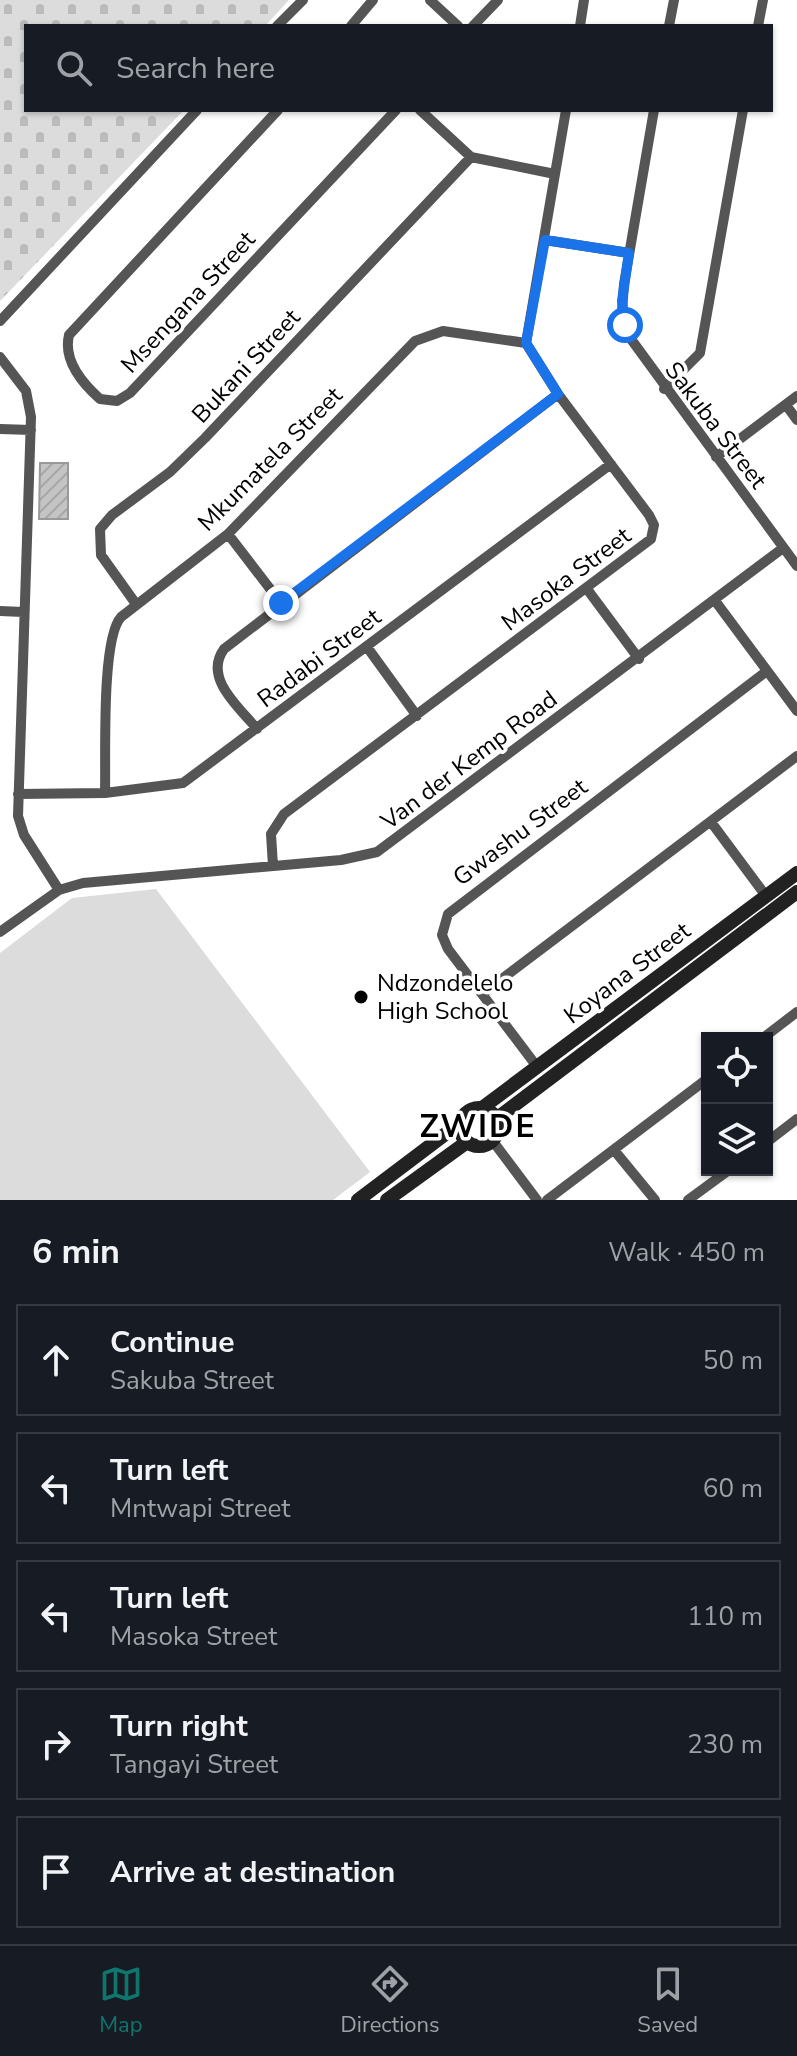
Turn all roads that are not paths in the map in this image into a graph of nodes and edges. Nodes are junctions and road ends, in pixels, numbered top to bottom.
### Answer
1 (303, 0) edge
2 (373, 0) edge
3 (430, 0) edge
4 (498, 0) edge
5 (584, 0) edge
6 (674, 0) edge
7 (763, 0) edge
8 (279, 24) edge
9 (353, 24) edge
10 (456, 24) edge
11 (475, 24) edge
12 (580, 24) edge
13 (669, 24) edge
14 (758, 24) edge
15 (195, 112) edge
16 (276, 112) edge
17 (394, 112) edge
18 (422, 112) edge
19 (566, 112) edge
20 (654, 112) edge
21 (743, 112) edge
22 (471, 157) junction
23 (555, 174) junction
24 (545, 240) junction
25 (629, 253) junction
26 (0, 321) edge
27 (526, 343) junction
28 (0, 357) edge
29 (664, 389) junction
30 (558, 394) junction
31 (797, 396) edge
32 (786, 405) junction
33 (797, 420) edge
34 (0, 429) edge
35 (31, 430) junction
36 (716, 457) junction
37 (611, 464) junction
38 (228, 534) junction
39 (783, 548) junction
40 (797, 566) edge
41 (587, 589) junction
42 (716, 602) junction
43 (281, 603) junction
44 (136, 604) junction
45 (0, 611) edge
46 (23, 612) junction
47 (367, 647) junction
48 (639, 659) junction
49 (767, 671) junction
50 (797, 711) edge
51 (417, 716) junction
52 (257, 729) junction
53 (797, 756) edge
54 (105, 793) junction
55 (18, 794) junction
56 (711, 822) junction
57 (273, 866) junction
58 (797, 873) edge
59 (59, 890) junction
60 (797, 892) edge
61 (766, 896) junction
62 (0, 932) edge
63 (482, 994) junction
64 (797, 1012) edge
65 (771, 1032) edge
66 (538, 1068) junction
67 (701, 1084) edge
68 (482, 1108) junction
69 (496, 1119) junction
70 (797, 1119) edge
71 (460, 1123) junction
72 (773, 1137) edge
73 (492, 1140) junction
74 (467, 1142) junction
75 (614, 1150) junction
76 (721, 1176) edge
77 (358, 1200) edge
78 (387, 1200) edge
79 (537, 1200) edge
80 (547, 1200) edge
81 (655, 1200) edge
82 (688, 1200) edge

1 - 8 street
2 - 9 street
3 - 10 street
4 - 11 street
5 - 12 street
6 - 13 street
7 - 14 street
15 - 26 street
16 - 17 street, Msengana Street
18 - 22 street
19 - 23 street
20 - 25 street, Sakuba Street
21 - 29 street
22 - 23 street
22 - 44 street, Bukani Street
23 - 24 street
24 - 25 street
24 - 27 street
25 - 29 street, Sakuba Street
27 - 30 street, Masoka Street
27 - 38 street, Mkumatela Street
28 - 35 street
29 - 36 street, Sakuba Street
30 - 37 street, Masoka Street
30 - 43 street
31 - 32 street
32 - 33 street
32 - 36 street
34 - 35 street
35 - 46 street
36 - 39 street, Sakuba Street
37 - 41 street, Masoka Street
37 - 47 street, Radabi Street
38 - 43 street
38 - 44 street, Mkumatela Street
39 - 40 street, Sakuba Street
39 - 42 street, Van der Kemp Road
41 - 48 street
41 - 51 street, Masoka Street
42 - 48 street, Van der Kemp Road
42 - 49 street
43 - 52 street
44 - 54 street, Mkumatela Street
45 - 46 street
46 - 55 street
47 - 51 street
47 - 52 street, Radabi Street
48 - 57 street, Van der Kemp Road
49 - 50 street
49 - 63 street, Gwashu Street
51 - 57 street, Masoka Street
52 - 54 street, Radabi Street
53 - 56 street
54 - 55 street, Radabi Street
55 - 59 street
56 - 61 street
56 - 63 street
57 - 59 street, Van der Kemp Road
58 - 61 main road, Koyana Street
59 - 62 street, Van der Kemp Road
60 - 69 main road, Koyana Street
61 - 66 main road, Koyana Street
63 - 66 street, Gwashu Street
64 - 65 street
66 - 68 main road, Koyana Street
67 - 75 street
68 - 69 main road
68 - 71 main road, Koyana Street
69 - 73 main road
70 - 72 street
71 - 74 main road
71 - 77 main road, Koyana Street
73 - 74 main road
73 - 79 street
74 - 78 main road
75 - 80 street
75 - 81 street
76 - 82 street

